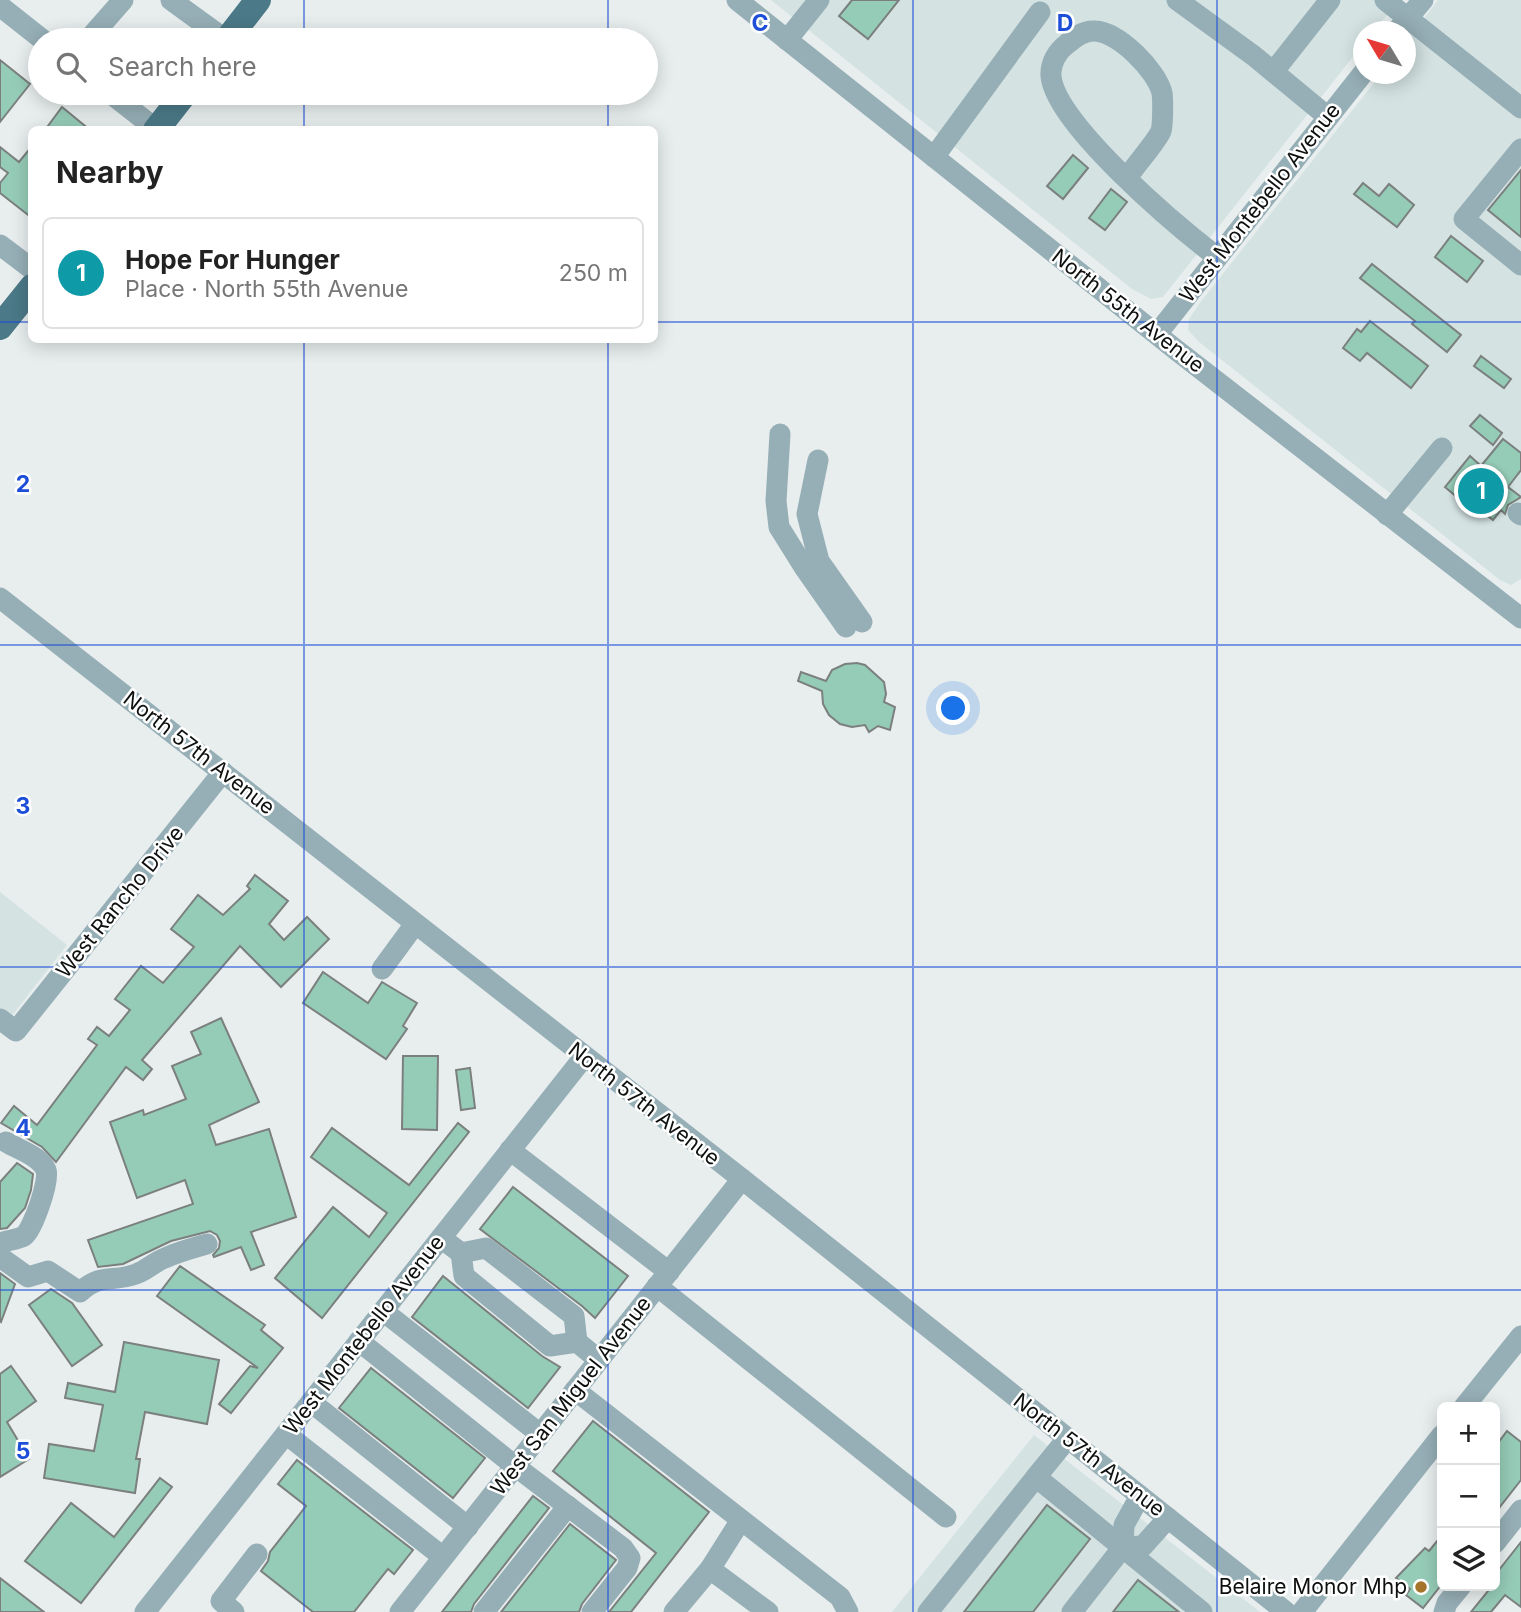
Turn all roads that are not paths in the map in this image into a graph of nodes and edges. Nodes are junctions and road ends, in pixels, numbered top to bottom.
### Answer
1 (123, 0) edge
2 (171, 0) edge
3 (258, 0) edge
4 (819, 0) edge
5 (1177, 0) edge
6 (1330, 0) edge
7 (1385, 0) edge
8 (1423, 0) edge
9 (746, 2) edge
10 (0, 6) edge
11 (1040, 12) dead end
12 (1398, 21) edge
13 (1405, 21) edge
14 (28, 28) edge
15 (98, 28) edge
16 (210, 28) edge
17 (236, 28) edge
18 (1416, 35) edge
19 (788, 40) junction
20 (1274, 71) junction
21 (1354, 84) edge
22 (125, 105) edge
23 (175, 105) edge
24 (1521, 108) edge
25 (1328, 117) junction
26 (152, 126) edge
27 (158, 126) edge
28 (1521, 149) edge
29 (934, 157) junction
30 (1127, 178) junction
31 (0, 245) edge
32 (1217, 257) junction
33 (1521, 265) edge
34 (28, 266) edge
35 (28, 292) edge
36 (0, 327) edge
37 (1157, 334) junction
38 (780, 435) dead end
39 (1441, 448) dead end
40 (818, 460) dead end
41 (1387, 515) junction
42 (0, 598) edge
43 (1520, 615) edge
44 (223, 772) junction
45 (415, 924) junction
46 (382, 969) dead end
47 (8, 1025) edge
48 (584, 1057) junction
49 (6, 1142) dead end
50 (510, 1150) junction
51 (742, 1179) junction
52 (441, 1238) junction
53 (207, 1244) dead end
54 (0, 1247) edge
55 (461, 1253) junction
56 (0, 1257) edge
57 (663, 1279) junction
58 (383, 1311) junction
59 (1521, 1336) edge
60 (359, 1341) junction
61 (577, 1342) junction
62 (599, 1360) junction
63 (575, 1390) junction
64 (311, 1402) junction
65 (1468, 1402) edge
66 (286, 1434) junction
67 (540, 1434) junction
68 (1067, 1438) junction
69 (1437, 1441) edge
70 (515, 1466) junction
71 (1036, 1477) junction
72 (1140, 1496) junction
73 (568, 1506) junction
74 (946, 1517) dead end
75 (1168, 1518) junction
76 (741, 1520) junction
77 (1518, 1522) edge
78 (468, 1527) junction
79 (1500, 1538) edge
80 (1123, 1548) junction
81 (257, 1554) dead end
82 (443, 1557) junction
83 (710, 1569) junction
84 (1457, 1591) edge
85 (145, 1612) edge
86 (234, 1612) edge
87 (400, 1612) edge
88 (484, 1612) edge
89 (592, 1612) edge
90 (674, 1612) edge
91 (768, 1612) edge
92 (848, 1612) edge
93 (928, 1612) edge
94 (1072, 1612) edge
95 (1202, 1612) edge
96 (1286, 1612) edge
97 (1302, 1612) edge
98 (1444, 1612) edge

1 - 15 street
2 - 16 street
3 - 17 main road
4 - 19 street
5 - 20 street
6 - 20 street
7 - 12 street
8 - 13 street
9 - 19 street, North 55th Avenue
10 - 14 street
11 - 29 street
18 - 24 street
19 - 29 street, North 55th Avenue
20 - 25 street
21 - 25 street, West Montebello Avenue
22 - 26 street
23 - 27 main road
25 - 32 street, West Montebello Avenue
28 - 33 street
29 - 37 street, North 55th Avenue
30 - 30 street
30 - 32 street
31 - 34 street
32 - 37 street, West Montebello Avenue
35 - 36 main road
37 - 41 street, North 55th Avenue
38 - 40 street
39 - 41 street
41 - 43 street, North 55th Avenue
42 - 44 street, North 57th Avenue
44 - 45 street, North 57th Avenue
44 - 47 street, West Rancho Drive
45 - 46 street
45 - 48 street, North 57th Avenue
48 - 50 street, West Montebello Avenue
48 - 51 street, North 57th Avenue
49 - 54 street
50 - 52 street, West Montebello Avenue
50 - 57 street
51 - 57 street, West San Miguel Avenue
51 - 68 street, North 57th Avenue
52 - 55 street
52 - 58 street, West Montebello Avenue
53 - 56 street
55 - 61 street
55 - 61 street
57 - 62 street, West San Miguel Avenue
57 - 74 street
58 - 60 street, West Montebello Avenue
58 - 67 street
59 - 65 street
60 - 64 street, West Montebello Avenue
60 - 70 street
61 - 62 street
62 - 63 street, West San Miguel Avenue
63 - 67 street, West San Miguel Avenue
63 - 76 street
64 - 66 street, West Montebello Avenue
64 - 78 street
66 - 82 street
66 - 85 street, West Montebello Avenue
67 - 70 street, West San Miguel Avenue
68 - 71 street
68 - 72 street, North 57th Avenue
69 - 97 street
70 - 73 street
70 - 78 street, West San Miguel Avenue
71 - 80 street
71 - 93 street
72 - 75 street, North 57th Avenue
72 - 80 street
73 - 88 street
73 - 89 street
75 - 80 street
75 - 96 street, North 57th Avenue
76 - 83 street
76 - 92 street
77 - 79 street
78 - 82 street, West San Miguel Avenue
80 - 94 street
80 - 95 street
81 - 86 street
82 - 87 street, West San Miguel Avenue
83 - 90 street
83 - 91 street
84 - 98 street

